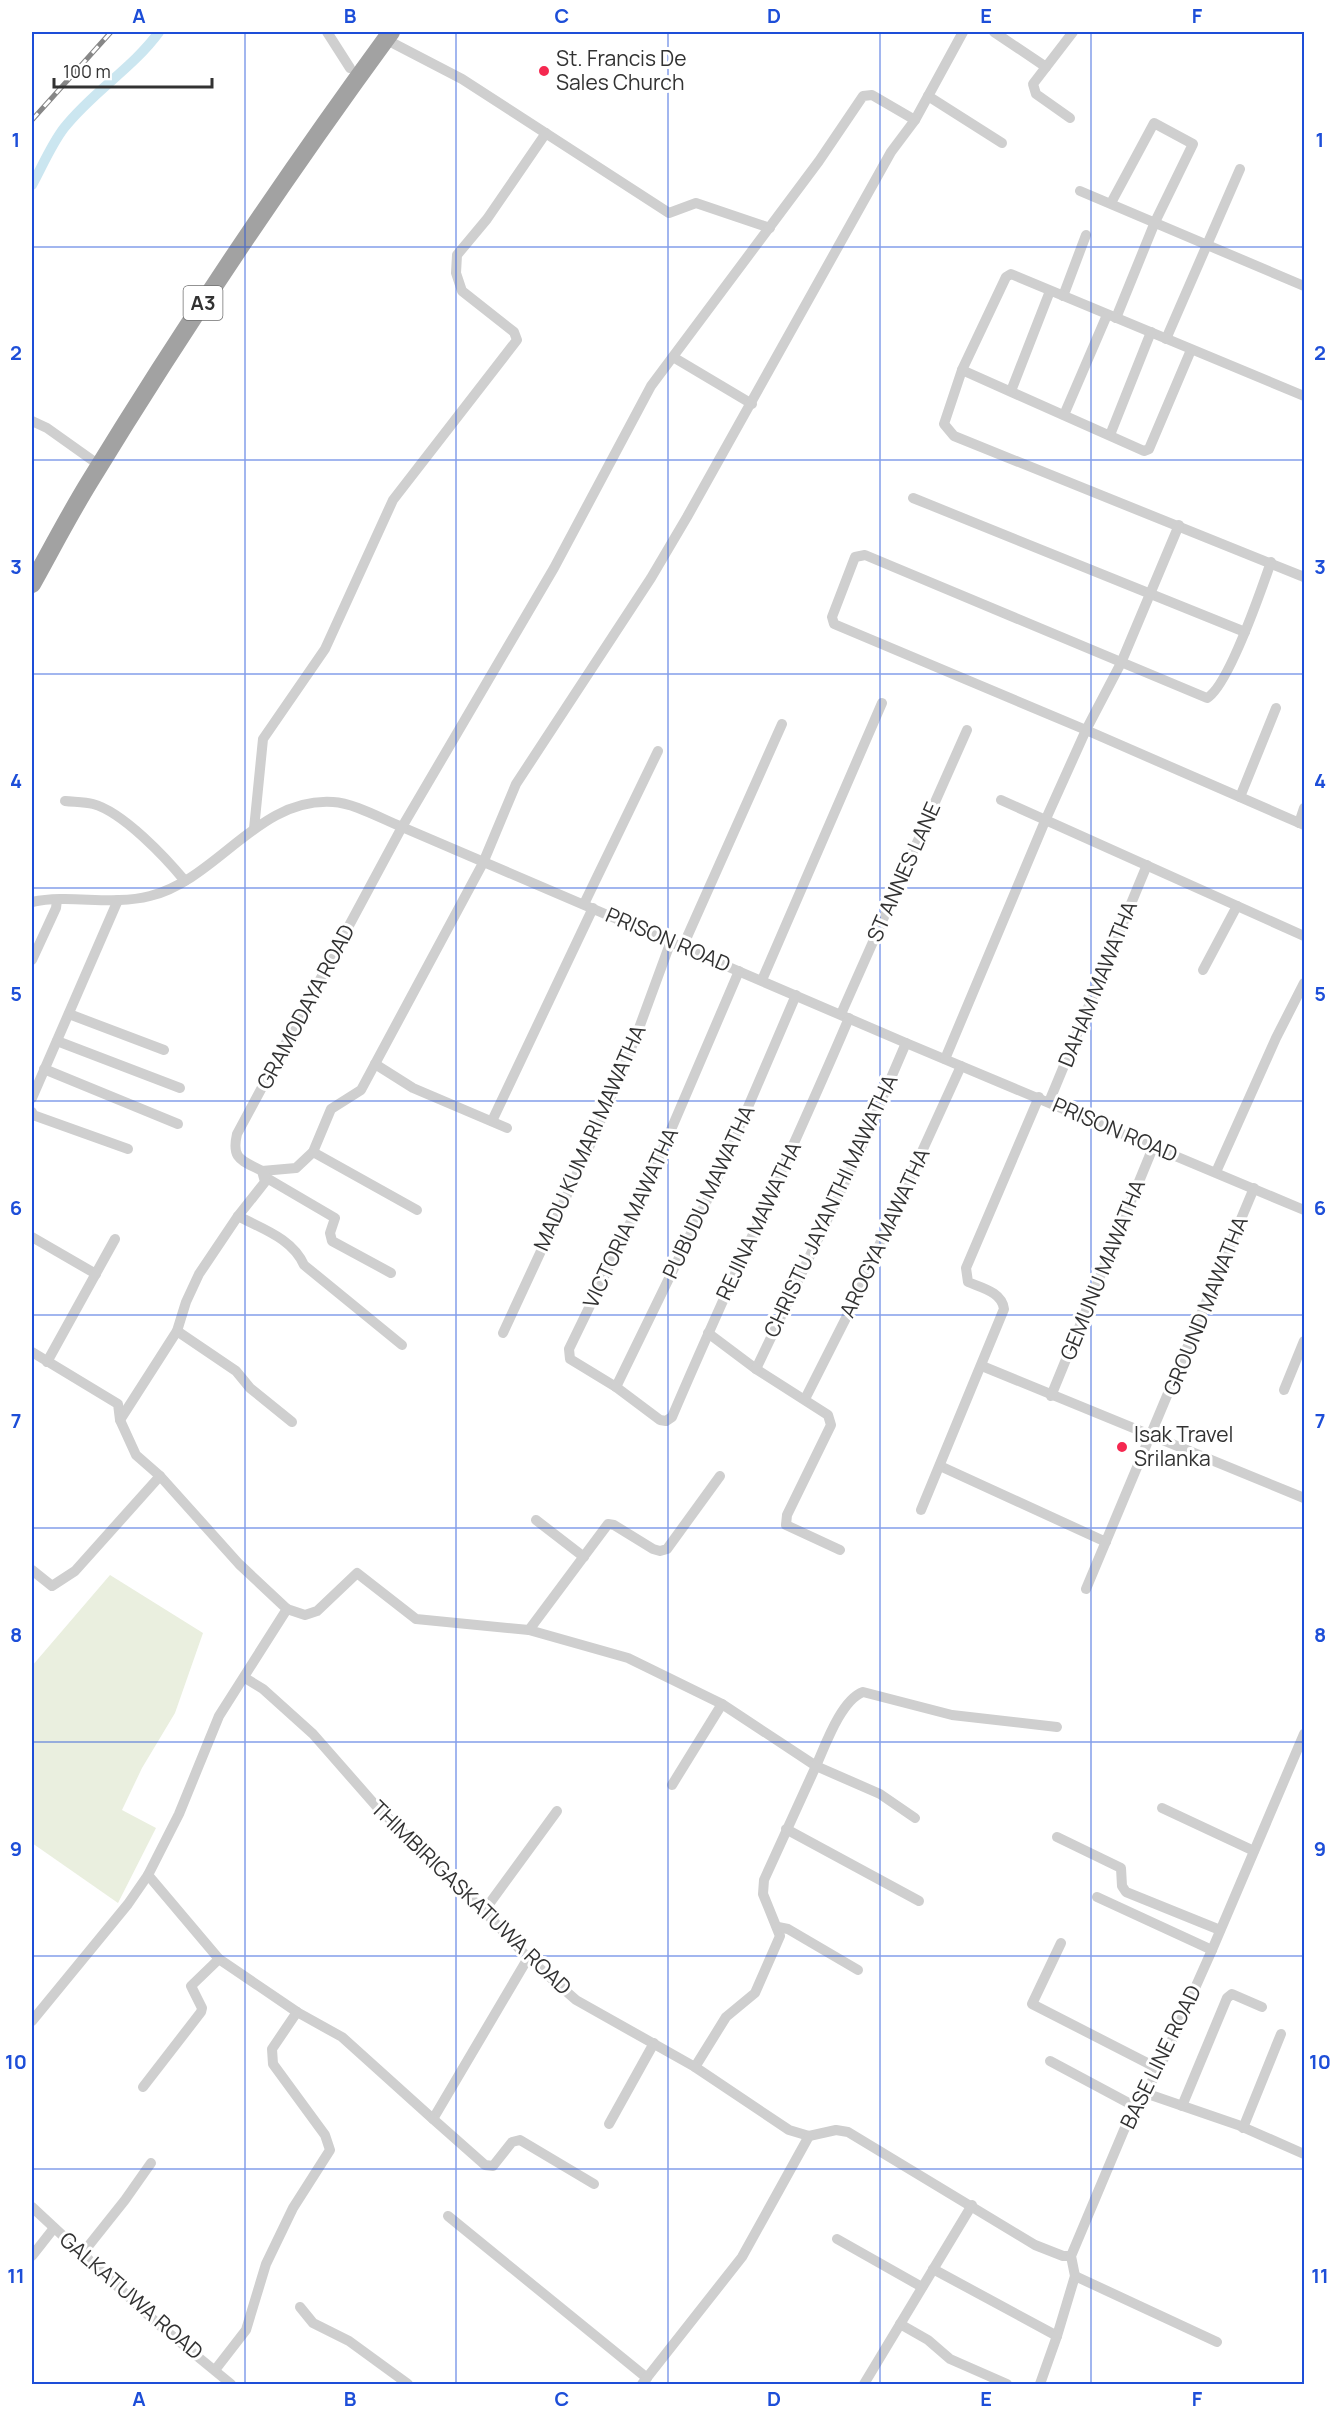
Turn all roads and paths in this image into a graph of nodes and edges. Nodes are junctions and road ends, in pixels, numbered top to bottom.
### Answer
1 (327, 32) edge
2 (963, 32) edge
3 (994, 32) edge
4 (1073, 32) edge
5 (384, 34) edge
6 (1046, 67) junction
7 (350, 68) junction
8 (928, 96) junction
9 (1070, 118) dead end
10 (915, 120) junction
11 (546, 133) junction
12 (1002, 143) dead end
13 (1240, 169) dead end
14 (1080, 191) dead end
15 (1111, 203) junction
16 (1155, 222) junction
17 (770, 228) junction
18 (1086, 235) dead end
19 (1206, 245) junction
20 (1305, 286) edge
21 (1050, 291) junction
22 (1063, 296) junction
23 (1111, 316) junction
24 (1151, 332) junction
25 (1166, 339) junction
26 (1191, 350) junction
27 (673, 357) junction
28 (962, 370) junction
29 (1011, 391) junction
30 (1305, 396) edge
31 (752, 404) junction
32 (1065, 415) junction
33 (32, 421) edge
34 (1110, 435) junction
35 (92, 460) junction
36 (914, 498) dead end
37 (1179, 525) junction
38 (1271, 562) junction
39 (32, 567) edge
40 (1305, 577) edge
41 (32, 584) edge
42 (1149, 595) junction
43 (1245, 632) junction
44 (1121, 663) junction
45 (882, 703) dead end
46 (1276, 708) dead end
47 (782, 723) dead end
48 (967, 730) dead end
49 (1086, 730) junction
50 (658, 751) dead end
51 (1240, 797) junction
52 (1001, 800) dead end
53 (65, 801) dead end
54 (1305, 808) edge
55 (1045, 821) junction
56 (1302, 824) edge
57 (402, 827) junction
58 (254, 829) junction
59 (483, 863) junction
60 (1147, 865) junction
61 (185, 881) junction
62 (57, 900) junction
63 (118, 900) junction
64 (32, 902) edge
65 (589, 906) junction
66 (1237, 906) junction
67 (1305, 936) edge
68 (671, 941) junction
69 (683, 946) junction
70 (32, 960) edge
71 (1203, 970) dead end
72 (739, 971) junction
73 (762, 980) junction
74 (1305, 983) edge
75 (796, 995) junction
76 (69, 1014) junction
77 (845, 1016) junction
78 (57, 1041) junction
79 (906, 1042) junction
80 (164, 1050) dead end
81 (945, 1059) junction
82 (375, 1064) junction
83 (961, 1066) junction
84 (45, 1069) junction
85 (180, 1088) dead end
86 (32, 1098) edge
87 (1044, 1100) junction
88 (32, 1112) edge
89 (492, 1121) junction
90 (178, 1124) dead end
91 (507, 1128) dead end
92 (1154, 1145) junction
93 (128, 1149) dead end
94 (313, 1152) junction
95 (1216, 1172) junction
96 (263, 1174) junction
97 (1254, 1188) junction
98 (1304, 1209) edge
99 (417, 1210) dead end
100 (238, 1216) junction
101 (32, 1238) edge
102 (115, 1239) dead end
103 (391, 1273) dead end
104 (96, 1274) junction
105 (177, 1331) junction
106 (503, 1333) dead end
107 (708, 1333) junction
108 (1305, 1341) edge
109 (402, 1345) dead end
110 (32, 1352) edge
111 (48, 1362) junction
112 (982, 1366) junction
113 (756, 1368) junction
114 (616, 1387) junction
115 (1284, 1390) dead end
116 (1051, 1395) junction
117 (805, 1399) junction
118 (120, 1420) junction
119 (292, 1422) dead end
120 (666, 1422) joint
121 (1152, 1435) junction
122 (939, 1466) junction
123 (160, 1476) junction
124 (720, 1476) dead end
125 (1305, 1498) edge
126 (921, 1510) dead end
127 (536, 1520) dead end
128 (1106, 1542) junction
129 (840, 1550) dead end
130 (584, 1557) junction
131 (32, 1570) edge
132 (1086, 1589) dead end
133 (286, 1609) junction
134 (530, 1630) junction
135 (245, 1678) junction
136 (722, 1704) junction
137 (1057, 1727) dead end
138 (1305, 1734) edge
139 (816, 1766) junction
140 (672, 1785) dead end
141 (1162, 1808) dead end
142 (558, 1811) dead end
143 (915, 1818) dead end
144 (786, 1829) junction
145 (1057, 1837) dead end
146 (1254, 1851) junction
147 (148, 1875) junction
148 (1097, 1897) dead end
149 (919, 1901) dead end
150 (484, 1911) junction
151 (778, 1927) junction
152 (1220, 1930) junction
153 (1061, 1943) dead end
154 (1212, 1950) junction
155 (528, 1958) junction
156 (219, 1959) junction
157 (858, 1970) dead end
158 (1262, 2007) dead end
159 (297, 2012) junction
160 (32, 2021) edge
161 (1281, 2034) dead end
162 (654, 2043) junction
163 (1050, 2061) dead end
164 (695, 2067) junction
165 (1159, 2069) junction
166 (143, 2087) dead end
167 (1145, 2093) junction
168 (1182, 2106) junction
169 (1136, 2107) junction
170 (433, 2119) junction
171 (609, 2124) dead end
172 (1243, 2128) junction
173 (809, 2136) junction
174 (1305, 2154) edge
175 (151, 2163) dead end
176 (594, 2184) dead end
177 (972, 2205) junction
178 (32, 2207) edge
179 (448, 2216) dead end
180 (54, 2228) junction
181 (837, 2240) dead end
182 (82, 2254) junction
183 (32, 2256) edge
184 (1071, 2256) junction
185 (933, 2269) junction
186 (1075, 2276) junction
187 (922, 2287) junction
188 (300, 2307) dead end
189 (900, 2324) junction
190 (1057, 2336) junction
191 (1217, 2342) dead end
192 (215, 2370) junction
193 (644, 2381) edge
194 (231, 2385) edge
195 (408, 2385) edge
196 (864, 2385) edge
197 (1007, 2385) edge
198 (1040, 2385) edge

1 - 7 street
2 - 8 street
3 - 6 street
4 - 6 street
5 - 7 highway, A3
5 - 11 street
5 - 41 highway, A3
6 - 9 street
7 - 35 highway, A3
8 - 10 street
8 - 12 street
10 - 17 street
10 - 31 street
11 - 17 street
11 - 58 street
13 - 19 street
14 - 15 street
15 - 16 street
15 - 16 street
16 - 19 street
16 - 23 street
17 - 27 street
18 - 22 street
19 - 20 street
19 - 25 street
21 - 22 street
21 - 28 street
21 - 29 street
22 - 23 street
23 - 24 street
23 - 32 street
24 - 25 street
24 - 34 street
25 - 26 street
26 - 30 street
26 - 34 street
27 - 31 street
27 - 57 street
28 - 29 street
28 - 37 street
29 - 32 street
31 - 59 street
32 - 34 street
33 - 35 street
35 - 39 highway, A3
36 - 42 street
37 - 38 street
37 - 42 street
38 - 40 street
38 - 43 street
42 - 43 street
42 - 44 street
43 - 44 street
44 - 49 street
44 - 49 street
45 - 73 street
46 - 51 street
47 - 69 street
48 - 77 street, ST ANNES LANE
49 - 51 street
49 - 55 street
50 - 65 street
51 - 56 street
52 - 55 street
53 - 61 street
54 - 56 street
55 - 60 street
55 - 81 street
57 - 58 street, PRISON ROAD
57 - 59 street, PRISON ROAD
57 - 96 street, GRAMODAYA ROAD
58 - 61 street, PRISON ROAD
59 - 65 street, PRISON ROAD
59 - 82 street
60 - 66 street
60 - 87 street, DAHAM MAWATHA
61 - 63 street, PRISON ROAD
62 - 63 street, PRISON ROAD
62 - 64 street, PRISON ROAD
62 - 70 street
63 - 76 street
65 - 68 street, PRISON ROAD
65 - 89 street
66 - 67 street
66 - 71 street
68 - 69 street, PRISON ROAD
68 - 106 street, MADU KUMARI MAWATHA
69 - 72 street, PRISON ROAD
72 - 73 street, PRISON ROAD
72 - 114 street, VICTORIA MAWATHA
73 - 75 street, PRISON ROAD
74 - 95 street
75 - 77 street, PRISON ROAD
75 - 114 street, PUBUDU MAWATHA
76 - 78 street
76 - 80 street
77 - 79 street, PRISON ROAD
77 - 107 street, REJINA MAWATHA
78 - 84 street
78 - 85 street
79 - 81 street, PRISON ROAD
79 - 113 street, CHRISTU JAYANTHI MAWATHA
81 - 83 street, PRISON ROAD
82 - 89 street
82 - 94 street
83 - 87 street, PRISON ROAD
83 - 117 street, AROGYA MAWATHA
84 - 86 street
84 - 90 street
87 - 92 street, PRISON ROAD
87 - 112 street, DAHAM MAWATHA
88 - 93 street
89 - 91 street
92 - 95 street, PRISON ROAD
92 - 116 street, GEMUNU MAWATHA
94 - 96 street
94 - 99 street
95 - 97 street, PRISON ROAD
96 - 100 street
96 - 103 street, GRAMODAYA ROAD
97 - 98 street, PRISON ROAD
97 - 121 street, GROUND MAWATHA
100 - 105 street
100 - 109 street
101 - 104 street
102 - 104 street
104 - 111 street
105 - 118 street
105 - 119 street
107 - 113 street
107 - 120 street, REJINA MAWATHA
108 - 115 street
110 - 111 street
111 - 118 street
112 - 116 street
112 - 122 street
113 - 117 street
114 - 120 street, VICTORIA MAWATHA
116 - 121 street
117 - 129 street
118 - 123 street
121 - 125 street
121 - 128 street, GROUND MAWATHA
122 - 126 street
122 - 128 street
123 - 131 street
123 - 133 street
124 - 130 street
127 - 130 street
128 - 132 street, GROUND MAWATHA
130 - 134 street
133 - 134 street
133 - 135 street
134 - 136 street
135 - 147 street
135 - 150 street, THIMBIRIGASKATUWA ROAD
136 - 139 street
136 - 140 street
137 - 139 street
138 - 146 street, BASE LINE ROAD
139 - 143 street
139 - 144 street
141 - 146 street
142 - 150 street
144 - 149 street
144 - 151 street
145 - 152 street
146 - 152 street, BASE LINE ROAD
147 - 156 street
147 - 160 street
148 - 154 street
150 - 155 street, THIMBIRIGASKATUWA ROAD
151 - 157 street
151 - 164 street
152 - 154 street, BASE LINE ROAD
153 - 165 street
154 - 165 street, BASE LINE ROAD
155 - 162 street, THIMBIRIGASKATUWA ROAD
155 - 170 street
156 - 159 street
156 - 166 street
158 - 168 street
159 - 170 street
159 - 192 street
161 - 172 street
162 - 164 street, THIMBIRIGASKATUWA ROAD
162 - 171 street
163 - 169 street
164 - 173 street, THIMBIRIGASKATUWA ROAD
165 - 167 street, BASE LINE ROAD
167 - 168 street
167 - 169 street, BASE LINE ROAD
168 - 172 street
169 - 184 street, BASE LINE ROAD
170 - 176 street
172 - 174 street
173 - 177 street
173 - 193 street
175 - 182 street
177 - 184 street
177 - 185 street
178 - 180 street, GALKATUWA ROAD
179 - 193 street
180 - 182 street, GALKATUWA ROAD
180 - 183 street
181 - 187 street
182 - 192 street, GALKATUWA ROAD
184 - 186 street
185 - 187 street
185 - 190 street
186 - 190 street
186 - 191 street
187 - 189 street
188 - 195 street
189 - 196 street
189 - 197 street
190 - 198 street
192 - 194 street, GALKATUWA ROAD

